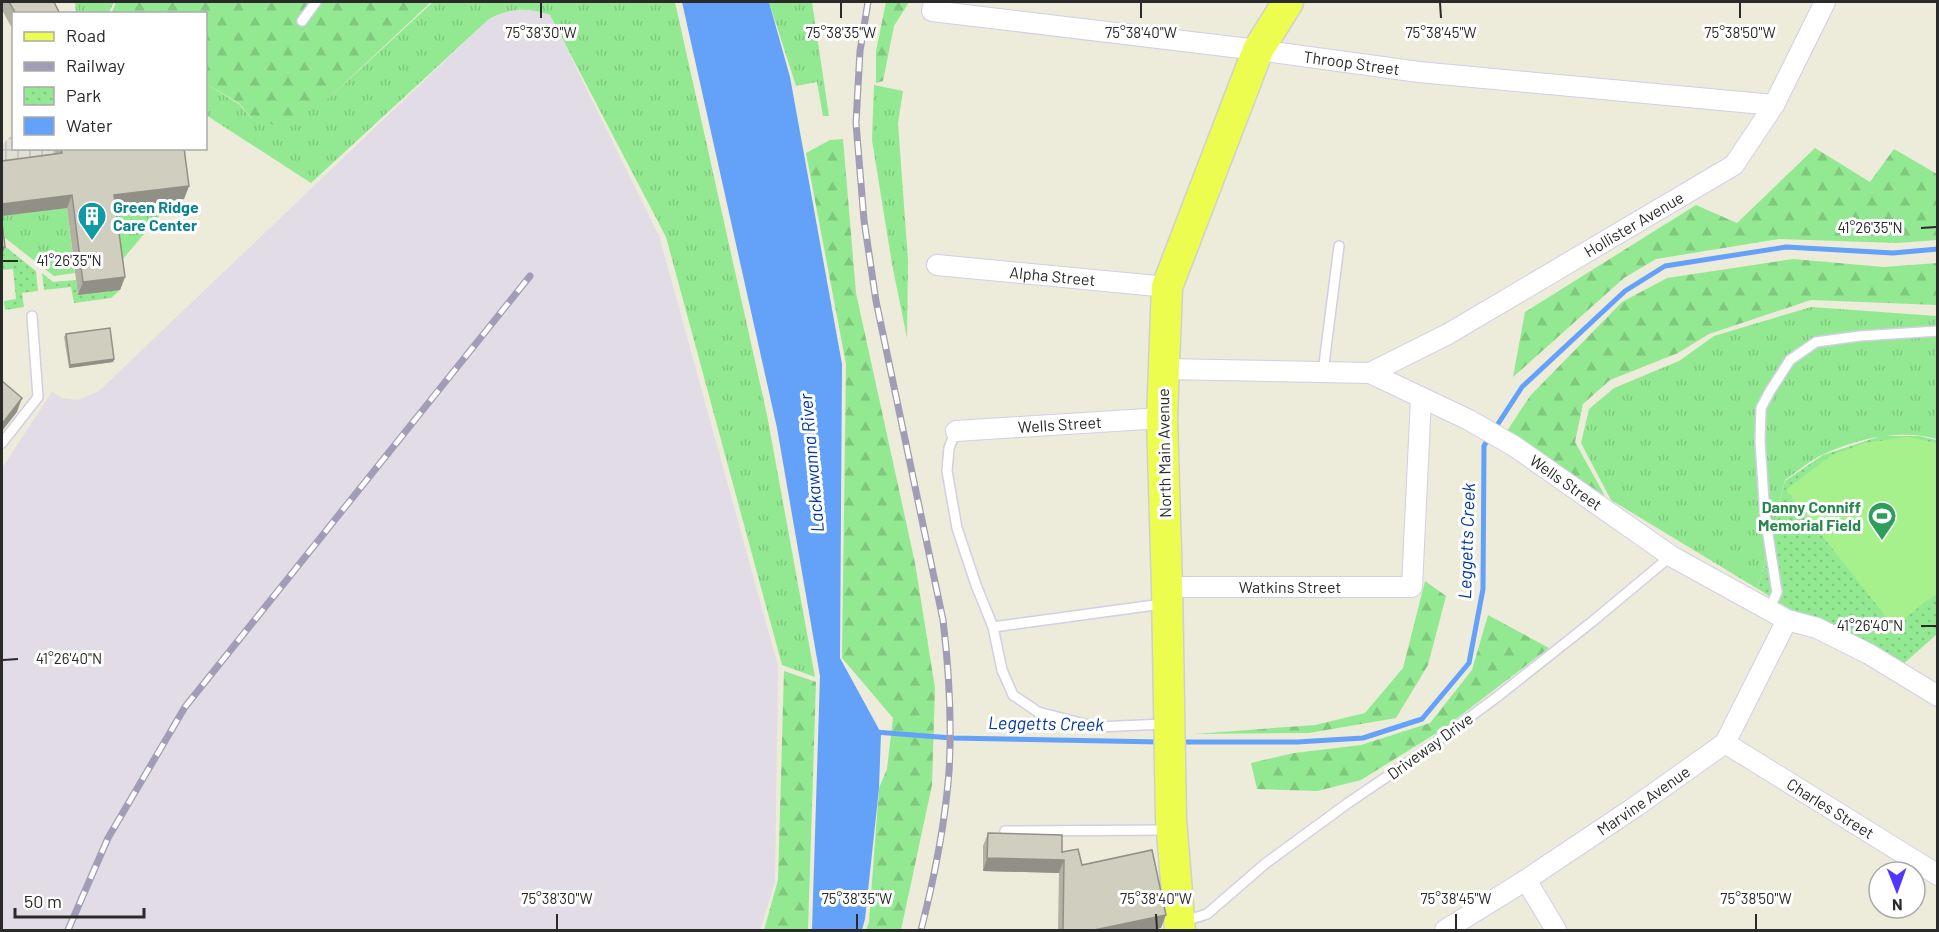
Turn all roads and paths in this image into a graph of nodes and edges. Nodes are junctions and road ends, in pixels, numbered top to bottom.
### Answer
1 (316, 2) edge
2 (1288, 2) edge
3 (1825, 2) edge
4 (933, 6) edge
5 (302, 21) dead end
6 (1258, 50) junction
7 (1774, 105) junction
8 (1339, 246) dead end
9 (938, 265) dead end
10 (1167, 287) junction
11 (32, 316) dead end
12 (1938, 331) edge
13 (1163, 369) junction
14 (1323, 372) junction
15 (1370, 373) junction
16 (1421, 398) junction
17 (1162, 418) junction
18 (956, 431) joint
19 (2, 443) edge
20 (1671, 556) junction
21 (1167, 595) junction
22 (1769, 610) junction
23 (1787, 621) junction
24 (993, 627) junction
25 (1938, 696) edge
26 (1170, 726) junction
27 (1725, 743) junction
28 (1172, 830) junction
29 (1005, 831) edge
30 (1938, 875) edge
31 (1526, 880) junction
32 (1180, 926) edge
33 (1444, 930) edge
34 (1556, 930) edge

1 - 5 lane
2 - 6 main road, North Main Avenue
3 - 7 street, Hollister Avenue
4 - 6 street, Throop Street
6 - 7 street, Throop Street
6 - 10 main road, North Main Avenue
7 - 15 street, Hollister Avenue
8 - 14 lane
9 - 10 street, Alpha Street
10 - 13 main road, North Main Avenue
11 - 19 lane
12 - 22 lane
13 - 14 street, Wells Street
13 - 17 main road, North Main Avenue
14 - 15 street, Wells Street
15 - 16 street, Wells Street
16 - 20 street, Wells Street
16 - 21 street, Watkins Street
17 - 18 street, Wells Street
17 - 21 main road, North Main Avenue
18 - 24 lane
20 - 22 street, Wells Street
20 - 32 lane, Driveway Drive
21 - 24 lane
21 - 26 main road, North Main Avenue
22 - 23 street, Wells Street
23 - 25 street, Wells Street
23 - 27 street, Marvine Avenue
24 - 26 lane
26 - 28 main road, North Main Avenue
27 - 30 street, Charles Street
27 - 31 street, Marvine Avenue
28 - 29 lane
28 - 32 main road, North Main Avenue
31 - 33 street, Marvine Avenue
31 - 34 street

